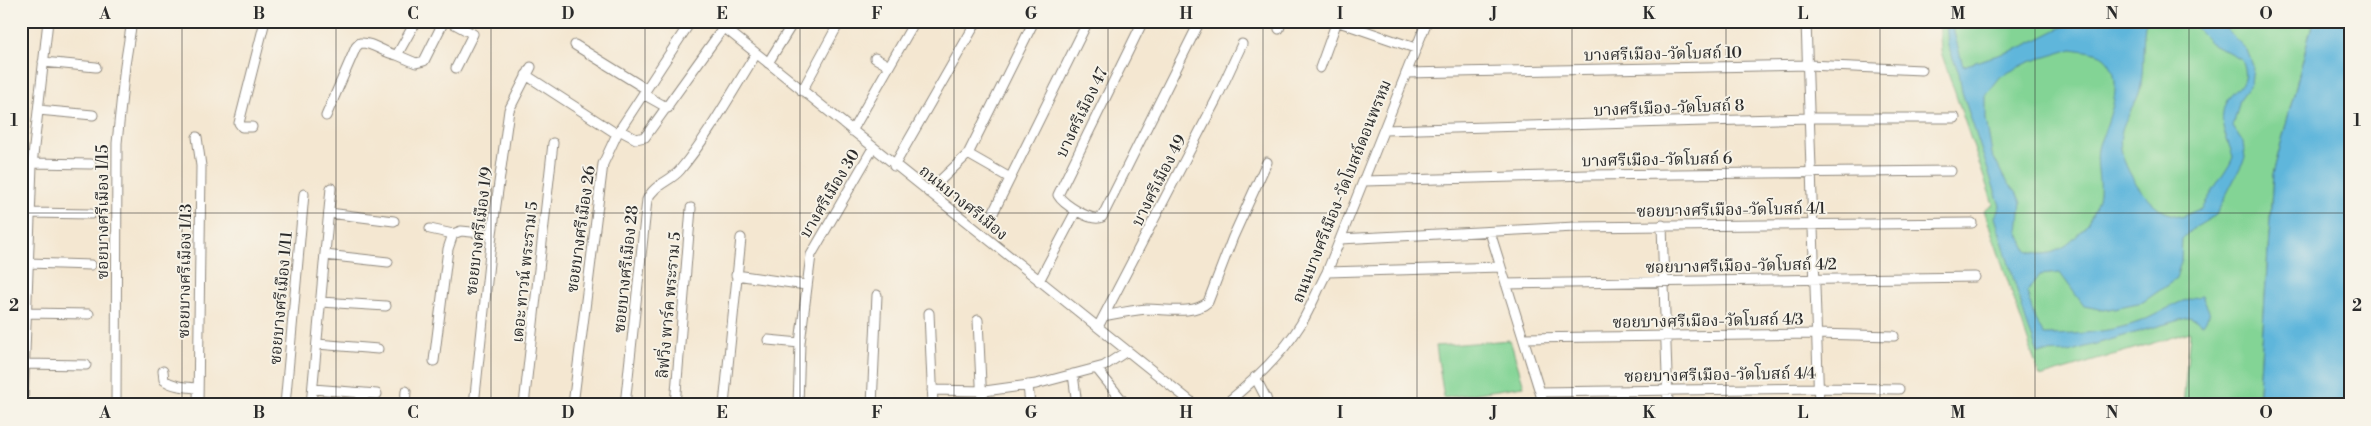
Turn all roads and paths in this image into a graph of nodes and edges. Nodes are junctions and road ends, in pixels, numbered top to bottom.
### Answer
1 (48, 21) edge
2 (132, 21) edge
3 (265, 21) edge
4 (416, 21) edge
5 (444, 21) edge
6 (449, 21) edge
7 (691, 21) edge
8 (794, 21) edge
9 (840, 21) edge
10 (915, 21) edge
11 (977, 21) edge
12 (1034, 21) edge
13 (1088, 21) edge
14 (1142, 21) edge
15 (1200, 21) edge
16 (1337, 21) edge
17 (1427, 21) edge
18 (1806, 21) edge
19 (720, 23) edge
20 (1242, 44) dead end
21 (575, 45) dead end
22 (1415, 48) junction
23 (756, 54) junction
24 (397, 55) junction
25 (875, 58) dead end
26 (43, 62) junction
27 (768, 63) junction
28 (1808, 65) junction
29 (889, 66) junction
30 (96, 68) dead end
31 (456, 68) dead end
32 (1320, 68) dead end
33 (1922, 70) dead end
34 (1406, 73) junction
35 (645, 91) junction
36 (802, 91) junction
37 (668, 108) junction
38 (38, 110) junction
39 (92, 115) dead end
40 (326, 116) dead end
41 (1810, 118) junction
42 (1955, 118) dead end
43 (252, 127) dead end
44 (1384, 130) junction
45 (852, 131) junction
46 (618, 132) junction
47 (197, 137) dead end
48 (553, 143) dead end
49 (873, 148) junction
50 (968, 154) junction
51 (1267, 162) dead end
52 (32, 163) junction
53 (91, 164) dead end
54 (894, 166) junction
55 (1952, 171) dead end
56 (1811, 172) junction
57 (1010, 178) junction
58 (1364, 181) junction
59 (331, 188) dead end
60 (928, 192) junction
61 (304, 194) dead end
62 (691, 208) dead end
63 (1076, 210) junction
64 (30, 213) junction
65 (329, 213) junction
66 (91, 214) dead end
67 (991, 217) dead end
68 (394, 221) dead end
69 (1813, 223) junction
70 (1972, 223) dead end
71 (1662, 225) junction
72 (430, 229) dead end
73 (1490, 232) junction
74 (453, 234) junction
75 (492, 234) junction
76 (741, 238) dead end
77 (1340, 239) junction
78 (325, 255) junction
79 (388, 262) dead end
80 (28, 263) junction
81 (91, 265) dead end
82 (1501, 267) junction
83 (1327, 272) junction
84 (736, 276) junction
85 (1975, 277) dead end
86 (1815, 278) junction
87 (1039, 281) junction
88 (1664, 281) junction
89 (1506, 284) junction
90 (806, 286) junction
91 (877, 295) dead end
92 (321, 302) junction
93 (386, 306) dead end
94 (26, 313) junction
95 (930, 313) dead end
96 (89, 314) dead end
97 (1104, 316) junction
98 (978, 320) dead end
99 (1098, 327) junction
100 (1816, 334) junction
101 (1666, 336) junction
102 (1894, 336) dead end
103 (1523, 338) junction
104 (768, 340) dead end
105 (800, 343) junction
106 (317, 344) junction
107 (378, 349) dead end
108 (1127, 351) junction
109 (434, 361) dead end
110 (24, 364) junction
111 (86, 365) dead end
112 (1097, 369) junction
113 (163, 371) dead end
114 (1073, 374) junction
115 (1255, 377) junction
116 (1028, 385) junction
117 (198, 388) junction
118 (1818, 388) junction
119 (313, 389) junction
120 (1899, 389) dead end
121 (932, 390) junction
122 (981, 390) junction
123 (1668, 390) junction
124 (406, 391) dead end
125 (1541, 392) junction
126 (361, 393) junction
127 (377, 394) dead end
128 (22, 405) edge
129 (116, 405) edge
130 (198, 405) edge
131 (285, 405) edge
132 (311, 405) edge
133 (360, 405) edge
134 (405, 405) edge
135 (474, 405) edge
136 (524, 405) edge
137 (573, 405) edge
138 (625, 405) edge
139 (675, 405) edge
140 (724, 405) edge
141 (798, 405) edge
142 (872, 405) edge
143 (933, 405) edge
144 (982, 405) edge
145 (1030, 405) edge
146 (1077, 405) edge
147 (1126, 405) edge
148 (1195, 405) edge
149 (1224, 405) edge
150 (1268, 405) edge
151 (1544, 405) edge
152 (1668, 405) edge
153 (1819, 405) edge

1 - 26 street
2 - 129 street, ซอยบางศรีเมือง 1/15
3 - 43 street
4 - 24 street
5 - 24 street
6 - 31 street
7 - 35 street, ซอยบางศรีเมือง 26
8 - 27 street
9 - 36 street
10 - 29 street
11 - 54 street
12 - 50 street
13 - 57 street
14 - 63 street, บางศรีเมือง 47
15 - 63 street, บางศรีเมือง 47
16 - 22 street
16 - 32 street
17 - 22 street, ถนนบางศรีเมือง-วัดโบสถ์ดอนพรหม
18 - 28 street
19 - 23 street, ถนนบางศรีเมือง
19 - 37 street
20 - 97 street, บางศรีเมือง 49
21 - 35 street
22 - 34 street, ถนนบางศรีเมือง-วัดโบสถ์ดอนพรหม
23 - 27 street, ถนนบางศรีเมือง
23 - 138 street, ซอยบางศรีเมือง 28
24 - 40 street
25 - 29 street
26 - 30 street
26 - 38 street
27 - 36 street, ถนนบางศรีเมือง
28 - 33 street, บางศรีเมือง-วัดโบสถ์ 10
28 - 34 street, บางศรีเมือง-วัดโบสถ์ 10
28 - 41 street
29 - 45 street
34 - 44 street, ถนนบางศรีเมือง-วัดโบสถ์ดอนพรหม
35 - 37 street
35 - 46 street, ซอยบางศรีเมือง 26
36 - 45 street, ถนนบางศรีเมือง
37 - 46 street
38 - 39 street
38 - 52 street
41 - 42 street, บางศรีเมือง-วัดโบสถ์ 8
41 - 44 street, บางศรีเมือง-วัดโบสถ์ 8
41 - 56 street
44 - 58 street, ถนนบางศรีเมือง-วัดโบสถ์ดอนพรหม
45 - 49 street, ถนนบางศรีเมือง
46 - 75 street, ซอยบางศรีเมือง 1/9
46 - 137 street, ซอยบางศรีเมือง 26
47 - 117 street, ซอยบางศรีเมือง 1/13
48 - 136 street, เดอะ ทาวน์ พระราม 5
49 - 54 street, ถนนบางศรีเมือง
49 - 90 street, บางศรีเมือง 30
50 - 57 street
50 - 60 street
51 - 97 street
52 - 53 street
52 - 64 street
54 - 60 street, ถนนบางศรีเมือง
55 - 56 street, บางศรีเมือง-วัดโบสถ์ 6
56 - 58 street, บางศรีเมือง-วัดโบสถ์ 6
56 - 69 street
57 - 67 street
58 - 77 street, ถนนบางศรีเมือง-วัดโบสถ์ดอนพรหม
59 - 65 street
60 - 87 street, ถนนบางศรีเมือง
61 - 131 street, ซอยบางศรีเมือง 1/11
62 - 139 street, ลิฟวิ่ง พาร์ค พระราม 5
63 - 87 street
64 - 66 street
64 - 80 street
65 - 68 street
65 - 78 street
69 - 70 street, ซอยบางศรีเมือง-วัดโบสถ์ 4/1
69 - 71 street, ซอยบางศรีเมือง-วัดโบสถ์ 4/1
69 - 86 street
71 - 73 street, ซอยบางศรีเมือง-วัดโบสถ์ 4/1
71 - 88 street
72 - 74 street
73 - 77 street, ซอยบางศรีเมือง-วัดโบสถ์ 4/1
73 - 82 street
74 - 75 street
74 - 109 street
75 - 135 street, ซอยบางศรีเมือง 1/9
76 - 84 street
77 - 83 street, ถนนบางศรีเมือง-วัดโบสถ์ดอนพรหม
78 - 79 street
78 - 92 street
80 - 81 street
80 - 94 street
82 - 83 street
82 - 89 street
83 - 115 street, ถนนบางศรีเมือง-วัดโบสถ์ดอนพรหม
84 - 90 street
84 - 140 street
85 - 86 street, ซอยบางศรีเมือง-วัดโบสถ์ 4/2
86 - 88 street, ซอยบางศรีเมือง-วัดโบสถ์ 4/2
86 - 100 street
87 - 99 street, ถนนบางศรีเมือง
88 - 89 street, ซอยบางศรีเมือง-วัดโบสถ์ 4/2
88 - 101 street
89 - 103 street
90 - 105 street, บางศรีเมือง 30
91 - 142 street
92 - 93 street
92 - 106 street
94 - 96 street
94 - 110 street
95 - 121 street
97 - 99 street, บางศรีเมือง 49
98 - 122 street
99 - 108 street, ถนนบางศรีเมือง
100 - 101 street, ซอยบางศรีเมือง-วัดโบสถ์ 4/3
100 - 102 street, ซอยบางศรีเมือง-วัดโบสถ์ 4/3
100 - 118 street
101 - 103 street, ซอยบางศรีเมือง-วัดโบสถ์ 4/3
101 - 123 street
103 - 125 street
104 - 105 street
105 - 141 street, บางศรีเมือง 30
106 - 107 street
106 - 119 street
108 - 112 street
108 - 148 street, ถนนบางศรีเมือง
110 - 111 street
110 - 128 street
112 - 114 street
112 - 147 street
113 - 117 street
114 - 116 street
114 - 146 street
115 - 149 street, ถนนบางศรีเมือง-วัดโบสถ์ดอนพรหม
115 - 150 street
116 - 122 street
116 - 145 street
117 - 130 street, ซอยบางศรีเมือง 1/13
118 - 120 street, ซอยบางศรีเมือง-วัดโบสถ์ 4/4
118 - 123 street, ซอยบางศรีเมือง-วัดโบสถ์ 4/4
118 - 153 street
119 - 126 street
119 - 132 street
121 - 122 street
121 - 143 street
122 - 144 street
123 - 125 street, ซอยบางศรีเมือง-วัดโบสถ์ 4/4
123 - 152 street
124 - 134 street
125 - 151 street
126 - 127 street
126 - 133 street

